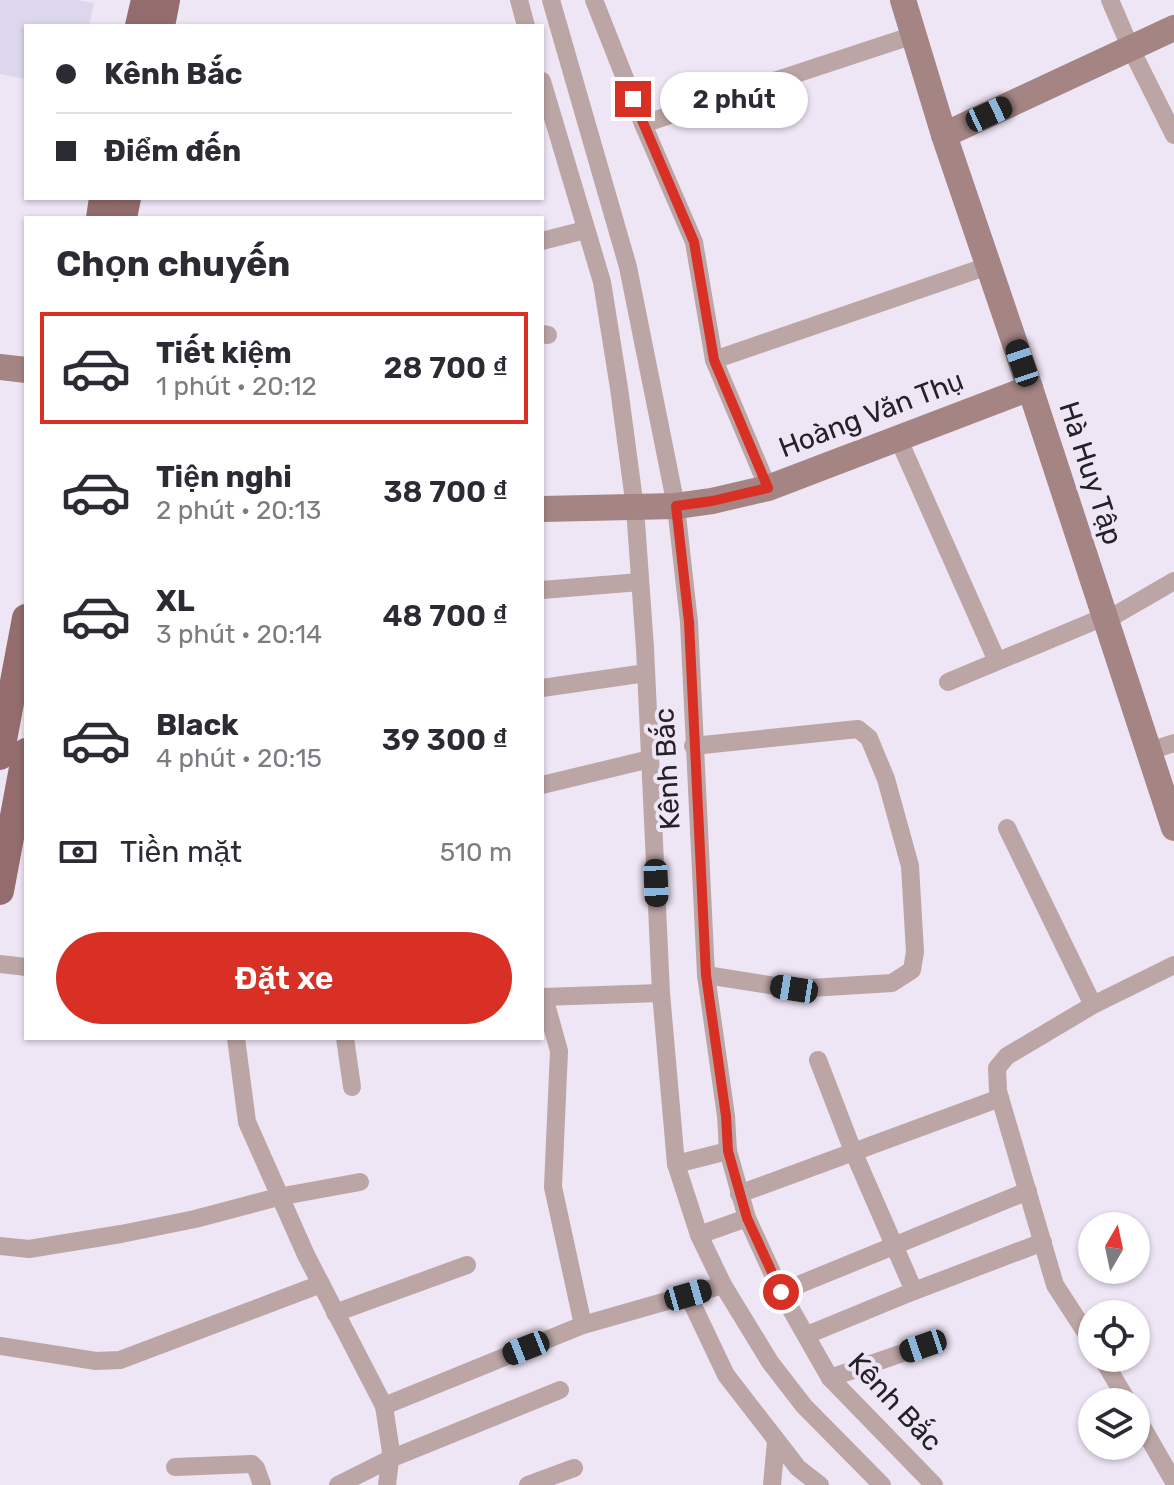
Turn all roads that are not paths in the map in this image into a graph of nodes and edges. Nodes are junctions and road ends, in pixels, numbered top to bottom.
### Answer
1 (145, 0) edge
2 (166, 0) edge
3 (549, 0) edge
4 (594, 0) edge
5 (903, 0) edge
6 (1110, 0) edge
7 (520, 3) edge
8 (139, 24) edge
9 (161, 24) edge
10 (525, 24) edge
11 (1174, 28) edge
12 (914, 35) junction
13 (1131, 49) junction
14 (544, 88) edge
15 (643, 124) junction
16 (944, 135) junction
17 (1174, 135) edge
18 (585, 230) junction
19 (544, 240) edge
20 (988, 266) junction
21 (714, 360) junction
22 (0, 367) edge
23 (24, 370) edge
24 (1030, 388) junction
25 (898, 438) junction
26 (768, 488) junction
27 (676, 506) junction
28 (635, 508) junction
29 (544, 509) edge
30 (1174, 581) edge
31 (640, 582) junction
32 (544, 590) edge
33 (1105, 619) junction
34 (24, 633) edge
35 (997, 661) junction
36 (646, 673) junction
37 (948, 682) dead end
38 (544, 688) edge
39 (1174, 743) edge
40 (693, 746) junction
41 (1149, 751) junction
42 (0, 756) edge
43 (650, 759) junction
44 (24, 763) edge
45 (544, 785) edge
46 (1007, 828) dead end
47 (1174, 828) edge
48 (0, 891) edge
49 (0, 964) edge
50 (1174, 965) edge
51 (24, 967) edge
52 (706, 975) junction
53 (661, 993) junction
54 (544, 997) edge
55 (544, 1000) edge
56 (1093, 1005) junction
57 (236, 1040) edge
58 (345, 1040) edge
59 (818, 1060) dead end
60 (352, 1087) dead end
61 (1000, 1098) junction
62 (728, 1151) junction
63 (853, 1151) junction
64 (676, 1164) junction
65 (360, 1182) dead end
66 (1028, 1191) junction
67 (739, 1194) junction
68 (278, 1197) junction
69 (747, 1218) junction
70 (699, 1235) junction
71 (1043, 1242) junction
72 (0, 1246) edge
73 (893, 1246) junction
74 (467, 1265) dead end
75 (321, 1284) junction
76 (723, 1285) junction
77 (914, 1291) junction
78 (781, 1292) junction
79 (688, 1295) junction
80 (335, 1313) junction
81 (1078, 1320) edge
82 (583, 1325) junction
83 (807, 1335) junction
84 (0, 1346) edge
85 (923, 1346) dead end
86 (830, 1378) junction
87 (560, 1390) dead end
88 (384, 1406) junction
89 (1150, 1440) edge
90 (776, 1441) junction
91 (390, 1459) junction
92 (175, 1467) dead end
93 (574, 1468) dead end
94 (1174, 1482) edge
95 (262, 1485) edge
96 (338, 1485) edge
97 (387, 1485) edge
98 (528, 1485) edge
99 (772, 1485) edge
100 (820, 1485) edge
101 (882, 1485) edge
102 (934, 1485) edge

1 - 8 main road
2 - 9 main road
3 - 7 street
3 - 27 street, Kênh Bắc
4 - 15 street
5 - 12 main road, Hà Huy Tập
6 - 13 street
7 - 10 street
11 - 13 main road
12 - 15 street
12 - 16 main road, Hà Huy Tập
13 - 16 main road
13 - 17 street
14 - 18 street, Kênh Bắc
15 - 21 street
16 - 20 main road, Hà Huy Tập
18 - 19 street
18 - 28 street, Kênh Bắc
20 - 21 street
20 - 24 main road, Hà Huy Tập
21 - 26 street
22 - 23 main road
24 - 25 main road, Hoàng Văn Thụ
24 - 33 main road, Hà Huy Tập
25 - 26 main road, Hoàng Văn Thụ
25 - 35 street
26 - 27 main road, Hoàng Văn Thụ
27 - 28 main road, Hoàng Văn Thụ
27 - 40 street, Kênh Bắc
28 - 29 main road, Hoàng Văn Thụ
28 - 31 street, Kênh Bắc
30 - 33 street
31 - 32 street
31 - 36 street, Kênh Bắc
33 - 35 street
33 - 41 main road, Hà Huy Tập
34 - 42 main road
35 - 37 street
36 - 38 street
36 - 43 street, Kênh Bắc
39 - 41 street
40 - 52 street, Kênh Bắc
40 - 52 street
41 - 47 main road, Hà Huy Tập
43 - 45 street
43 - 53 street, Kênh Bắc
44 - 48 main road
46 - 56 street
49 - 51 street
50 - 56 street
52 - 62 street, Kênh Bắc
53 - 54 street
53 - 64 street, Kênh Bắc
55 - 82 street
56 - 61 street
57 - 68 street
58 - 60 street
59 - 63 street
61 - 63 street
61 - 66 street
62 - 64 street
62 - 67 street, Kênh Bắc
63 - 67 street
63 - 73 street
64 - 70 street, Kênh Bắc
65 - 68 street
66 - 71 street
66 - 73 street
67 - 69 street, Kênh Bắc
68 - 72 street
68 - 75 street
69 - 70 street
69 - 78 street, Kênh Bắc
70 - 76 street, Kênh Bắc
71 - 77 street
71 - 81 street
73 - 77 street
73 - 78 street
74 - 80 street
75 - 80 street
75 - 84 street
76 - 79 street
76 - 101 street, Kênh Bắc
77 - 83 street
78 - 83 street, Kênh Bắc
79 - 82 street
79 - 90 street
80 - 88 street
82 - 88 street
83 - 86 street, Kênh Bắc
85 - 86 street
86 - 102 street, Kênh Bắc
87 - 91 street
88 - 91 street
89 - 94 street
90 - 99 street
90 - 100 street
91 - 96 street
91 - 97 street
92 - 95 street
93 - 98 street

